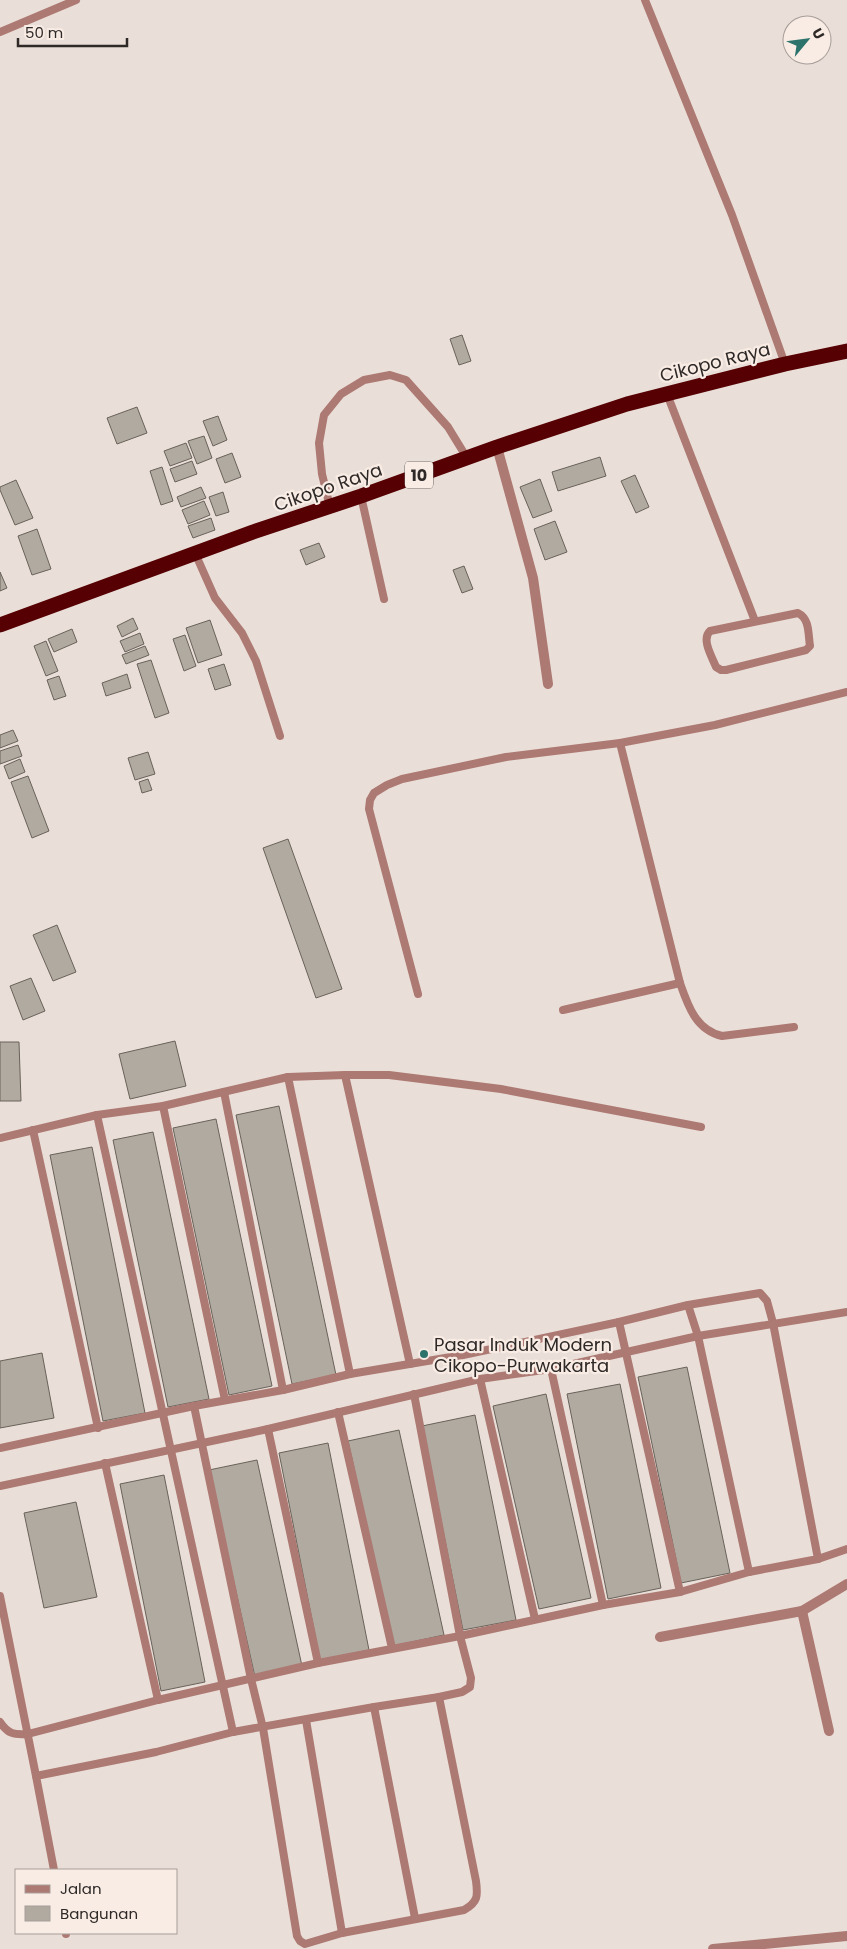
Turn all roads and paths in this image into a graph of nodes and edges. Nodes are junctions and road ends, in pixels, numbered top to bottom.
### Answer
1 (76, 0) edge
2 (645, 0) edge
3 (0, 32) edge
4 (847, 351) edge
5 (785, 364) junction
6 (667, 394) junction
7 (497, 447) junction
8 (467, 458) junction
9 (361, 496) junction
10 (330, 507) junction
11 (195, 554) junction
12 (384, 599) dead end
13 (755, 620) junction
14 (0, 625) edge
15 (548, 684) dead end
16 (847, 692) edge
17 (280, 736) dead end
18 (620, 743) junction
19 (680, 983) junction
20 (418, 994) dead end
21 (563, 1010) dead end
22 (794, 1027) dead end
23 (345, 1075) junction
24 (288, 1077) junction
25 (224, 1092) junction
26 (163, 1106) junction
27 (97, 1115) junction
28 (701, 1128) dead end
29 (33, 1130) junction
30 (0, 1138) edge
31 (688, 1305) junction
32 (847, 1312) edge
33 (619, 1322) junction
34 (773, 1323) junction
35 (698, 1336) junction
36 (627, 1353) junction
37 (410, 1364) junction
38 (552, 1369) junction
39 (350, 1374) junction
40 (480, 1379) junction
41 (282, 1390) junction
42 (414, 1394) junction
43 (225, 1400) junction
44 (194, 1406) junction
45 (162, 1412) junction
46 (338, 1412) junction
47 (98, 1428) junction
48 (268, 1429) junction
49 (201, 1442) junction
50 (0, 1448) edge
51 (170, 1450) junction
52 (105, 1463) junction
53 (0, 1486) edge
54 (847, 1550) edge
55 (818, 1560) junction
56 (749, 1572) junction
57 (847, 1584) edge
58 (680, 1592) junction
59 (0, 1596) edge
60 (603, 1605) junction
61 (802, 1610) junction
62 (535, 1619) junction
63 (460, 1636) junction
64 (660, 1637) dead end
65 (392, 1648) junction
66 (318, 1663) junction
67 (251, 1679) junction
68 (222, 1685) junction
69 (439, 1697) junction
70 (158, 1700) junction
71 (374, 1706) junction
72 (306, 1720) junction
73 (0, 1722) edge
74 (263, 1728) junction
75 (829, 1731) dead end
76 (233, 1732) junction
77 (28, 1734) junction
78 (36, 1776) junction
79 (54, 1869) edge
80 (415, 1918) junction
81 (342, 1933) junction
82 (847, 1936) edge
83 (713, 1949) edge

1 - 3 lane
2 - 5 lane
4 - 5 highway, Cikopo Raya / 10
5 - 6 highway, Cikopo Raya / 10
6 - 7 highway, Cikopo Raya / 10
6 - 13 lane
7 - 8 highway, Cikopo Raya / 10
7 - 15 street
8 - 9 highway, Cikopo Raya / 10
8 - 10 lane
9 - 10 highway, Cikopo Raya / 10
9 - 12 lane
10 - 11 highway, Cikopo Raya / 10
11 - 14 highway, Cikopo Raya / 10
11 - 17 lane
13 - 13 lane
16 - 18 lane
18 - 19 lane
18 - 20 lane
19 - 21 lane
19 - 22 lane
23 - 24 lane
23 - 28 lane
23 - 37 lane
24 - 25 lane
24 - 39 lane
25 - 26 lane
25 - 41 lane
26 - 27 lane
26 - 43 lane
27 - 29 lane
27 - 45 lane
29 - 30 lane
29 - 47 lane
31 - 33 lane
31 - 34 lane
31 - 35 lane
32 - 34 lane
33 - 36 lane
33 - 37 lane
34 - 35 lane
34 - 55 lane
35 - 36 lane
35 - 56 lane
36 - 38 lane
36 - 58 lane
37 - 39 lane
38 - 40 lane
38 - 60 lane
39 - 41 lane
40 - 42 lane
40 - 62 lane
41 - 43 lane
42 - 46 lane
42 - 63 lane
43 - 44 lane
44 - 45 lane
44 - 49 lane
45 - 47 lane
45 - 51 lane
46 - 48 lane
46 - 65 lane
47 - 50 lane
48 - 49 lane
48 - 66 lane
49 - 51 lane
49 - 67 lane
51 - 52 lane
51 - 68 lane
52 - 53 lane
52 - 70 lane
54 - 55 lane
55 - 56 lane
56 - 58 lane
57 - 61 street
58 - 60 lane
59 - 77 lane
60 - 62 lane
61 - 64 street
61 - 75 street
62 - 63 lane
63 - 65 lane
63 - 69 lane
65 - 66 lane
66 - 67 lane
67 - 68 lane
67 - 74 lane
68 - 70 lane
68 - 76 lane
69 - 71 lane
69 - 80 lane
70 - 77 lane
71 - 72 lane
71 - 80 lane
72 - 74 lane
72 - 81 lane
73 - 77 lane
74 - 76 lane
74 - 81 lane
76 - 78 lane
77 - 78 lane
78 - 79 lane
80 - 81 lane
82 - 83 street

